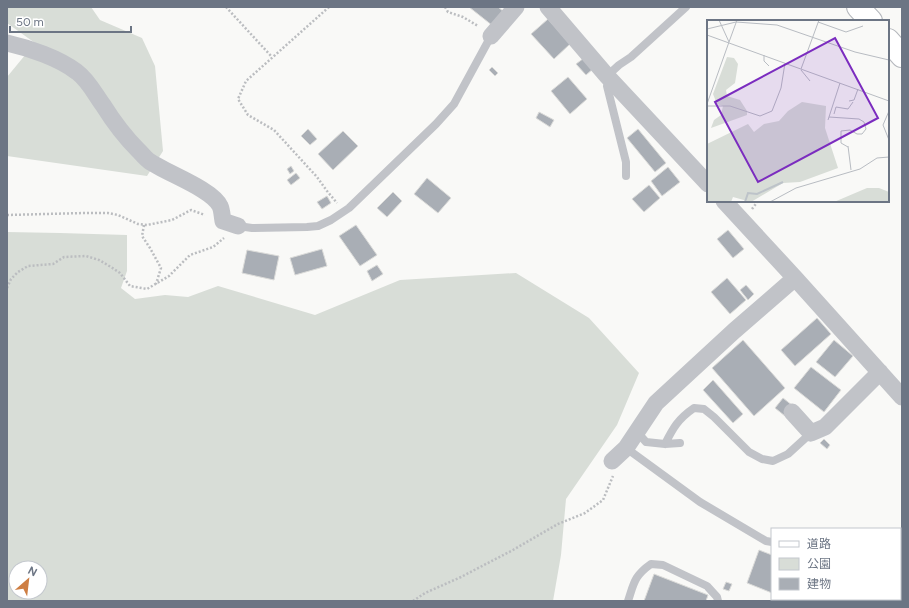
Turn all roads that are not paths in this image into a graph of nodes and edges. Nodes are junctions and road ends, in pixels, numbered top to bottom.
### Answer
1 (516, 7) edge
2 (548, 7) edge
3 (686, 7) edge
4 (858, 7) edge
5 (869, 20) edge
6 (491, 36) joint
7 (889, 41) edge
8 (7, 43) edge
9 (902, 56) edge
10 (609, 78) junction
11 (626, 176) dead end
12 (707, 183) edge
13 (725, 202) edge
14 (230, 224) joint
15 (795, 278) junction
16 (880, 372) junction
17 (902, 398) edge
18 (792, 412) dead end
19 (637, 432) junction
20 (811, 432) junction
21 (680, 443) dead end
22 (665, 444) junction
23 (626, 448) junction
24 (612, 461) road end
25 (771, 542) edge
26 (628, 601) edge
27 (718, 601) edge

1 - 6 street
2 - 10 street
3 - 10 lane
4 - 5 street
6 - 14 lane
7 - 9 street
8 - 14 street
10 - 11 lane
10 - 12 street
13 - 15 street
15 - 16 street
15 - 19 street
16 - 17 street
16 - 20 street
18 - 20 street
19 - 22 lane
19 - 23 street
20 - 22 lane
21 - 22 lane
23 - 24 street
23 - 25 lane
26 - 27 lane

